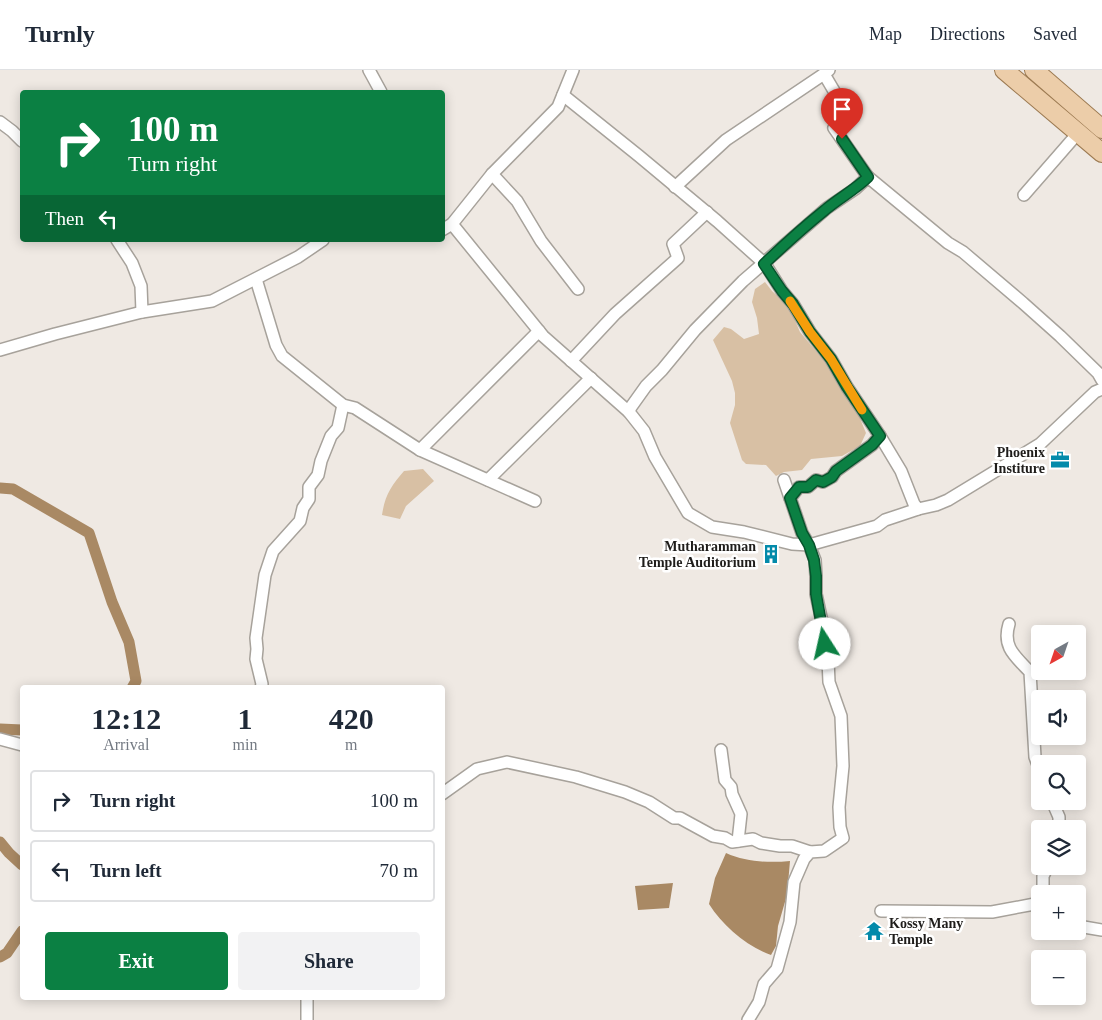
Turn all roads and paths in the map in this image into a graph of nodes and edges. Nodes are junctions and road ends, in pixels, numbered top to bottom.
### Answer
1 (369, 70) edge
2 (573, 70) edge
3 (1004, 70) edge
4 (1034, 70) edge
5 (827, 72) edge
6 (380, 90) edge
7 (563, 95) junction
8 (0, 122) edge
9 (1102, 129) edge
10 (1078, 133) junction
11 (20, 139) edge
12 (1102, 153) edge
13 (492, 174) junction
14 (868, 177) junction
15 (675, 187) junction
16 (1024, 195) dead end
17 (707, 212) junction
18 (447, 227) edge
19 (119, 242) edge
20 (320, 242) edge
21 (764, 264) junction
22 (256, 279) junction
23 (578, 289) dead end
24 (142, 312) junction
25 (539, 331) junction
26 (0, 350) edge
27 (571, 361) junction
28 (591, 378) junction
29 (1102, 380) edge
30 (1102, 389) edge
31 (343, 405) junction
32 (629, 412) junction
33 (880, 436) junction
34 (420, 450) junction
35 (488, 480) junction
36 (784, 480) dead end
37 (790, 498) junction
38 (535, 501) dead end
39 (918, 509) junction
40 (809, 545) junction
41 (1009, 624) dead end
42 (261, 685) edge
43 (0, 739) edge
44 (20, 744) edge
45 (721, 750) dead end
46 (1035, 755) edge
47 (445, 792) edge
48 (738, 841) junction
49 (810, 852) junction
50 (1031, 905) edge
51 (881, 911) dead end
52 (1086, 927) edge
53 (1102, 930) edge
54 (307, 1000) edge
55 (307, 1020) edge
56 (748, 1020) edge

1 - 6 street
2 - 7 street
3 - 10 main road
4 - 9 main road
5 - 14 street
5 - 15 street
7 - 13 street
7 - 15 street
8 - 11 street
10 - 12 main road
10 - 16 street
13 - 18 street
13 - 23 street
14 - 21 street
14 - 29 street
15 - 17 street
17 - 21 street
17 - 27 street
18 - 25 street
19 - 24 street
20 - 22 street
21 - 32 street
21 - 33 street
22 - 24 street
22 - 31 street
24 - 26 street
25 - 27 street
25 - 34 street
27 - 28 street
28 - 32 street
28 - 35 street
30 - 39 street
31 - 34 street
31 - 42 street
32 - 40 street
33 - 37 street
33 - 39 street
34 - 35 street
35 - 38 street
36 - 37 street
37 - 40 street
39 - 40 street
40 - 49 street
41 - 46 street
43 - 44 street
45 - 48 street
47 - 48 street
48 - 49 street
49 - 56 street
50 - 51 street
52 - 53 street
54 - 55 street

